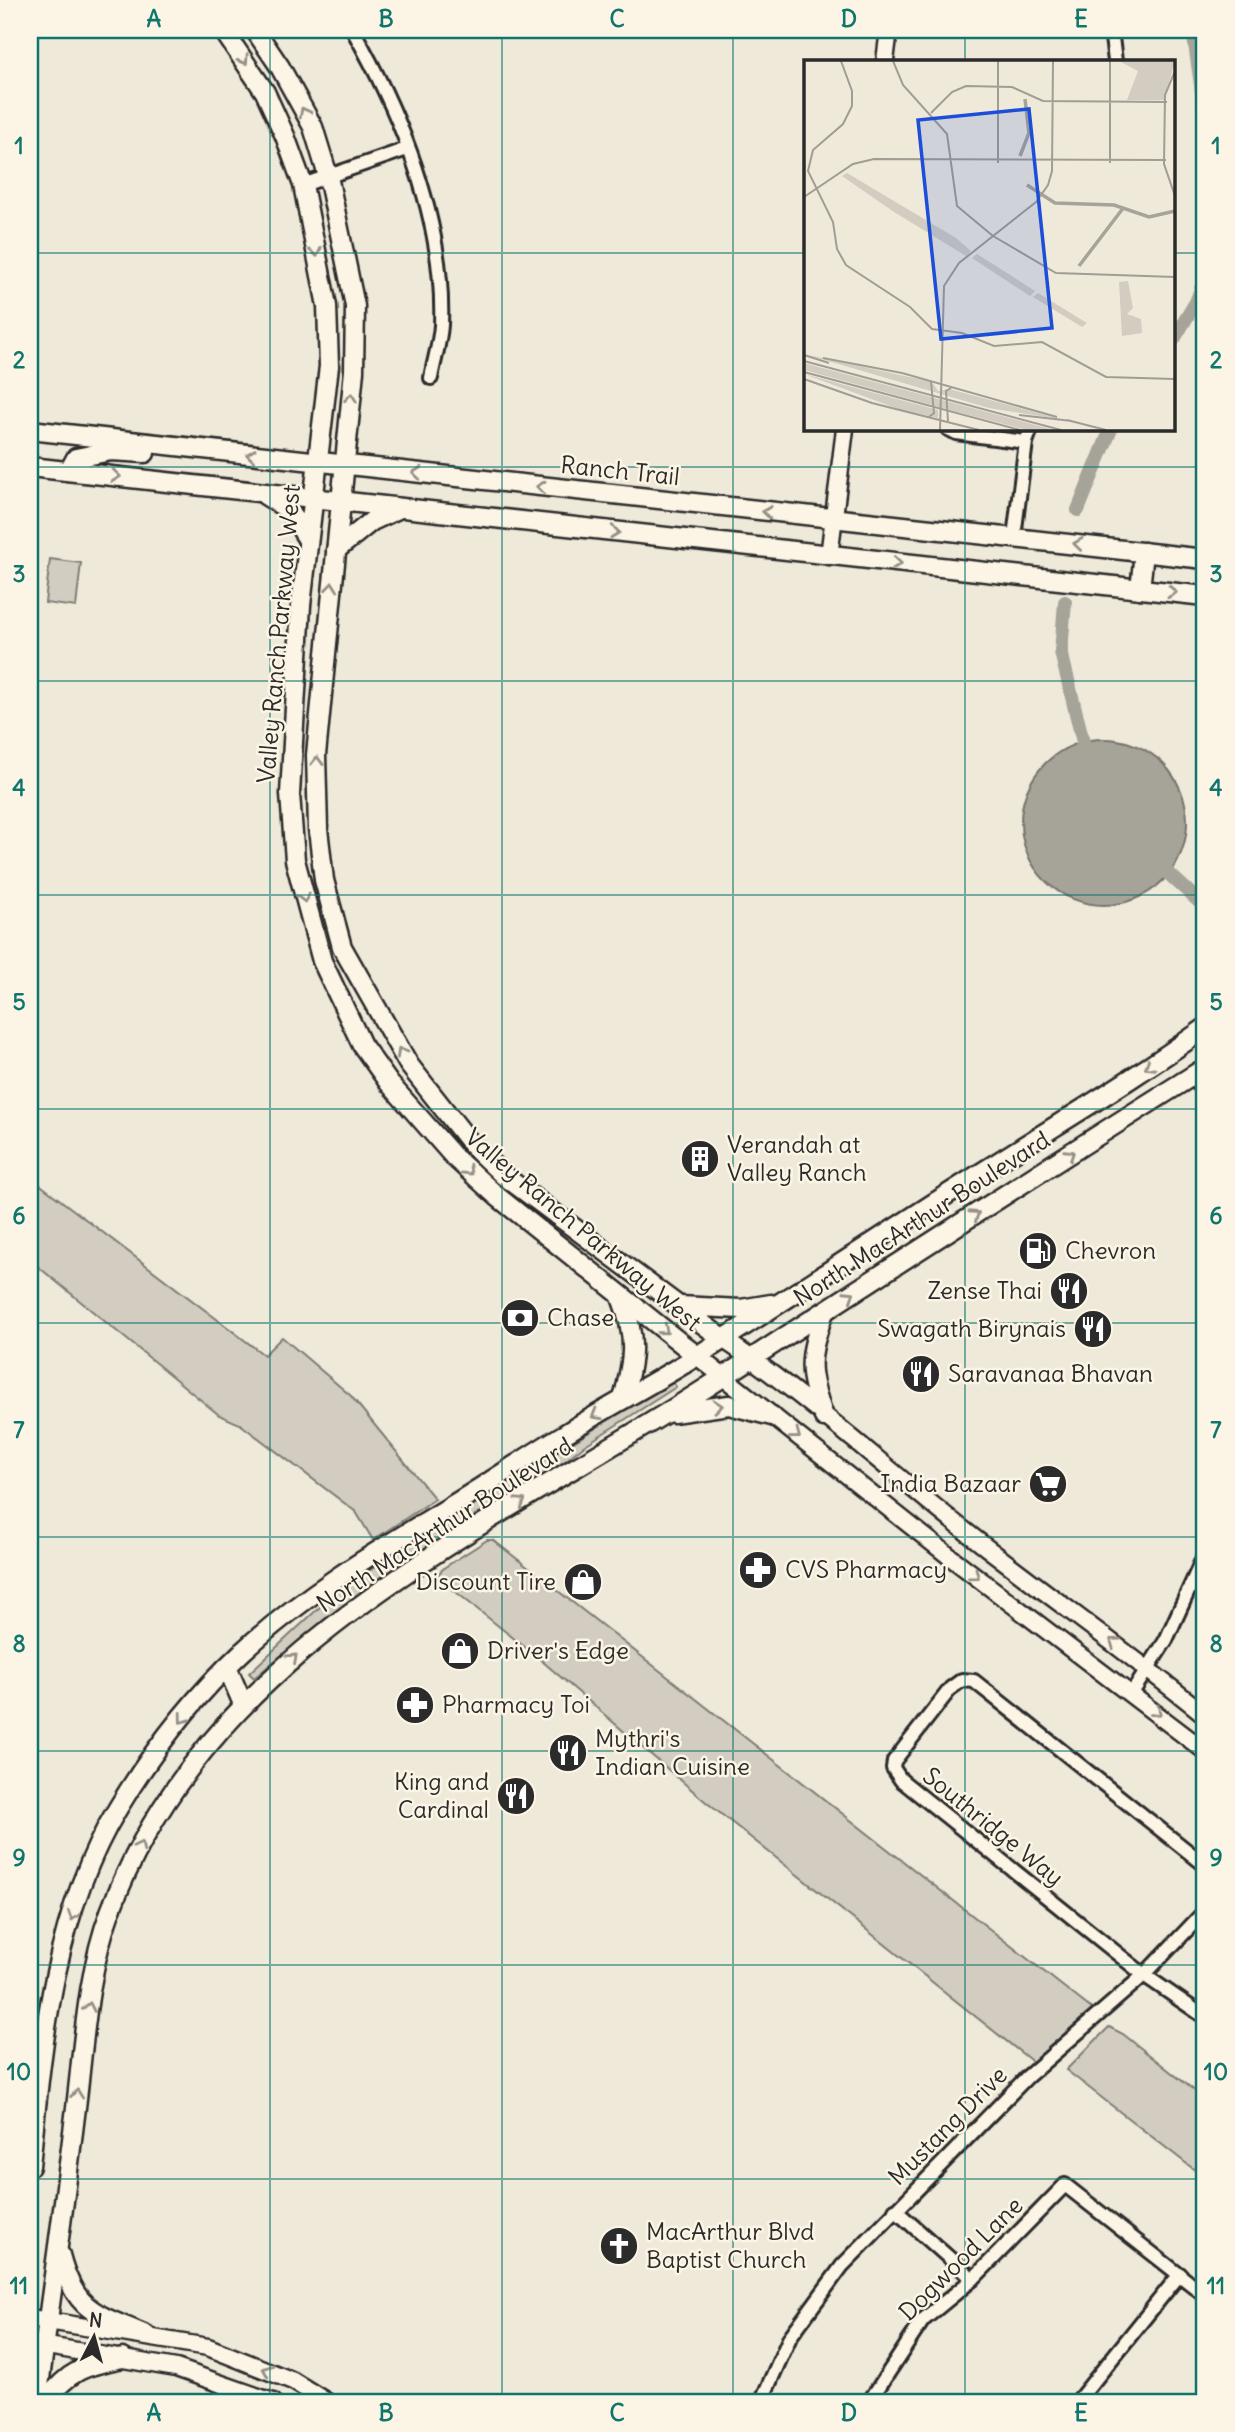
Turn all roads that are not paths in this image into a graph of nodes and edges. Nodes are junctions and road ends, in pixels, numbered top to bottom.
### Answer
1 (223, 30) edge
2 (255, 30) edge
3 (353, 30) edge
4 (889, 30) edge
5 (1111, 30) edge
6 (885, 60) edge
7 (1115, 60) edge
8 (407, 149) junction
9 (328, 176) junction
10 (303, 185) junction
11 (431, 378) dead end
12 (30, 430) edge
13 (845, 430) edge
14 (950, 430) edge
15 (1031, 430) edge
16 (1026, 442) junction
17 (190, 447) junction
18 (319, 463) junction
19 (344, 466) junction
20 (30, 467) edge
21 (69, 471) junction
22 (258, 492) junction
23 (314, 498) junction
24 (341, 501) junction
25 (401, 508) junction
26 (835, 519) junction
27 (1014, 537) junction
28 (308, 540) junction
29 (336, 550) junction
30 (1144, 552) junction
31 (829, 556) junction
32 (1205, 559) edge
33 (1140, 589) junction
34 (1205, 596) edge
35 (318, 829) junction
36 (293, 831) junction
37 (1205, 1028) edge
38 (1198, 1072) edge
39 (1205, 1091) edge
40 (442, 1107) junction
41 (422, 1121) junction
42 (997, 1162) junction
43 (1013, 1191) junction
44 (620, 1294) junction
45 (778, 1303) junction
46 (680, 1307) junction
47 (824, 1312) junction
48 (723, 1339) junction
49 (697, 1356) junction
50 (751, 1358) junction
51 (723, 1377) junction
52 (623, 1399) junction
53 (663, 1415) junction
54 (772, 1416) junction
55 (824, 1417) junction
56 (970, 1534) junction
57 (1205, 1553) edge
58 (949, 1556) junction
59 (227, 1667) junction
60 (1147, 1668) junction
61 (208, 1687) junction
62 (1132, 1693) junction
63 (243, 1704) junction
64 (1205, 1715) edge
65 (1205, 1751) edge
66 (1205, 1865) edge
67 (1205, 1911) edge
68 (1144, 1975) junction
69 (1205, 2017) edge
70 (30, 2166) edge
71 (895, 2210) junction
72 (57, 2246) junction
73 (1180, 2274) junction
74 (973, 2278) junction
75 (1205, 2295) edge
76 (39, 2319) edge
77 (146, 2335) junction
78 (37, 2344) edge
79 (123, 2358) junction
80 (37, 2402) edge
81 (45, 2402) edge
82 (273, 2402) edge
83 (327, 2402) edge
84 (761, 2402) edge
85 (869, 2402) edge
86 (1077, 2402) edge

1 -> 10 main road, Valley Ranch Parkway West
9 -> 2 main road, Valley Ranch Parkway West
3 - 8 street
4 - 6 street
5 - 7 street
8 - 9 street
8 - 11 street
9 - 10 street
19 -> 9 main road, Valley Ranch Parkway West
10 -> 18 main road, Valley Ranch Parkway West
12 - 17 main road, Ranch Trail
13 - 26 street
14 - 16 street
15 - 16 street
16 - 27 street
18 -> 17 main road, Ranch Trail
17 - 21 main road
18 - 19 main road, Ranch Trail
18 - 23 main road, Valley Ranch Parkway West
19 - 24 main road, Valley Ranch Parkway West
26 -> 19 main road, Ranch Trail
20 - 21 main road
21 -> 22 main road
22 - 23 main road
22 - 28 main road
23 - 24 main road
23 - 28 main road, Valley Ranch Parkway West
24 - 25 main road
24 - 29 main road, Valley Ranch Parkway West
25 - 29 main road
25 -> 31 main road
26 - 27 main road, Ranch Trail
26 - 31 street
30 -> 27 main road, Ranch Trail
28 - 36 main road, Valley Ranch Parkway West
35 -> 29 main road, Valley Ranch Parkway West
30 - 32 main road, Ranch Trail
30 - 33 main road
31 -> 33 main road
33 -> 34 main road
35 - 36 main road
40 -> 35 main road, Valley Ranch Parkway West
36 -> 41 main road, Valley Ranch Parkway West
37 -> 42 main road, North MacArthur Boulevard
38 - 39 street
43 -> 38 main road, North MacArthur Boulevard
40 - 41 main road
40 - 46 main road, Valley Ranch Parkway West
41 -> 44 main road, Valley Ranch Parkway West
42 - 43 main road
42 - 45 main road, North MacArthur Boulevard
47 -> 43 main road, North MacArthur Boulevard
44 -> 49 main road, Valley Ranch Parkway West
44 - 52 main road
45 - 46 main road
45 - 48 main road, North MacArthur Boulevard
46 - 48 main road, Valley Ranch Parkway West
47 - 50 main road, North MacArthur Boulevard
47 - 55 main road
48 - 49 main road, North MacArthur Boulevard
48 - 50 street
49 - 51 street
49 - 52 main road, North MacArthur Boulevard
50 - 51 main road, North MacArthur Boulevard
50 - 55 street
51 - 53 main road, North MacArthur Boulevard
51 - 54 street
52 -> 59 main road, North MacArthur Boulevard
53 -> 54 main road
63 -> 53 main road, North MacArthur Boulevard
54 -> 58 street
55 - 56 street
56 - 58 street
60 -> 56 street
57 - 60 street
58 -> 62 street
59 - 61 main road, North MacArthur Boulevard
59 - 63 main road
60 - 62 street
60 - 64 street
61 - 63 main road
61 -> 70 main road, North MacArthur Boulevard
62 -> 65 street
72 -> 63 main road, North MacArthur Boulevard
66 - 68 street, Southridge Way
67 - 68 street, Mustang Drive
68 - 69 street, Southridge Way
68 - 71 street, Mustang Drive
71 - 74 street
71 - 84 street, Mustang Drive
72 - 76 main road, North MacArthur Boulevard
72 - 77 main road
73 - 74 street, Dogwood Lane
73 - 75 street
73 - 86 street
74 - 85 street, Dogwood Lane
76 - 77 street
76 - 78 main road, North MacArthur Boulevard
83 -> 77 street
78 - 79 street
78 - 80 main road, North MacArthur Boulevard
79 - 81 main road
79 - 82 street

